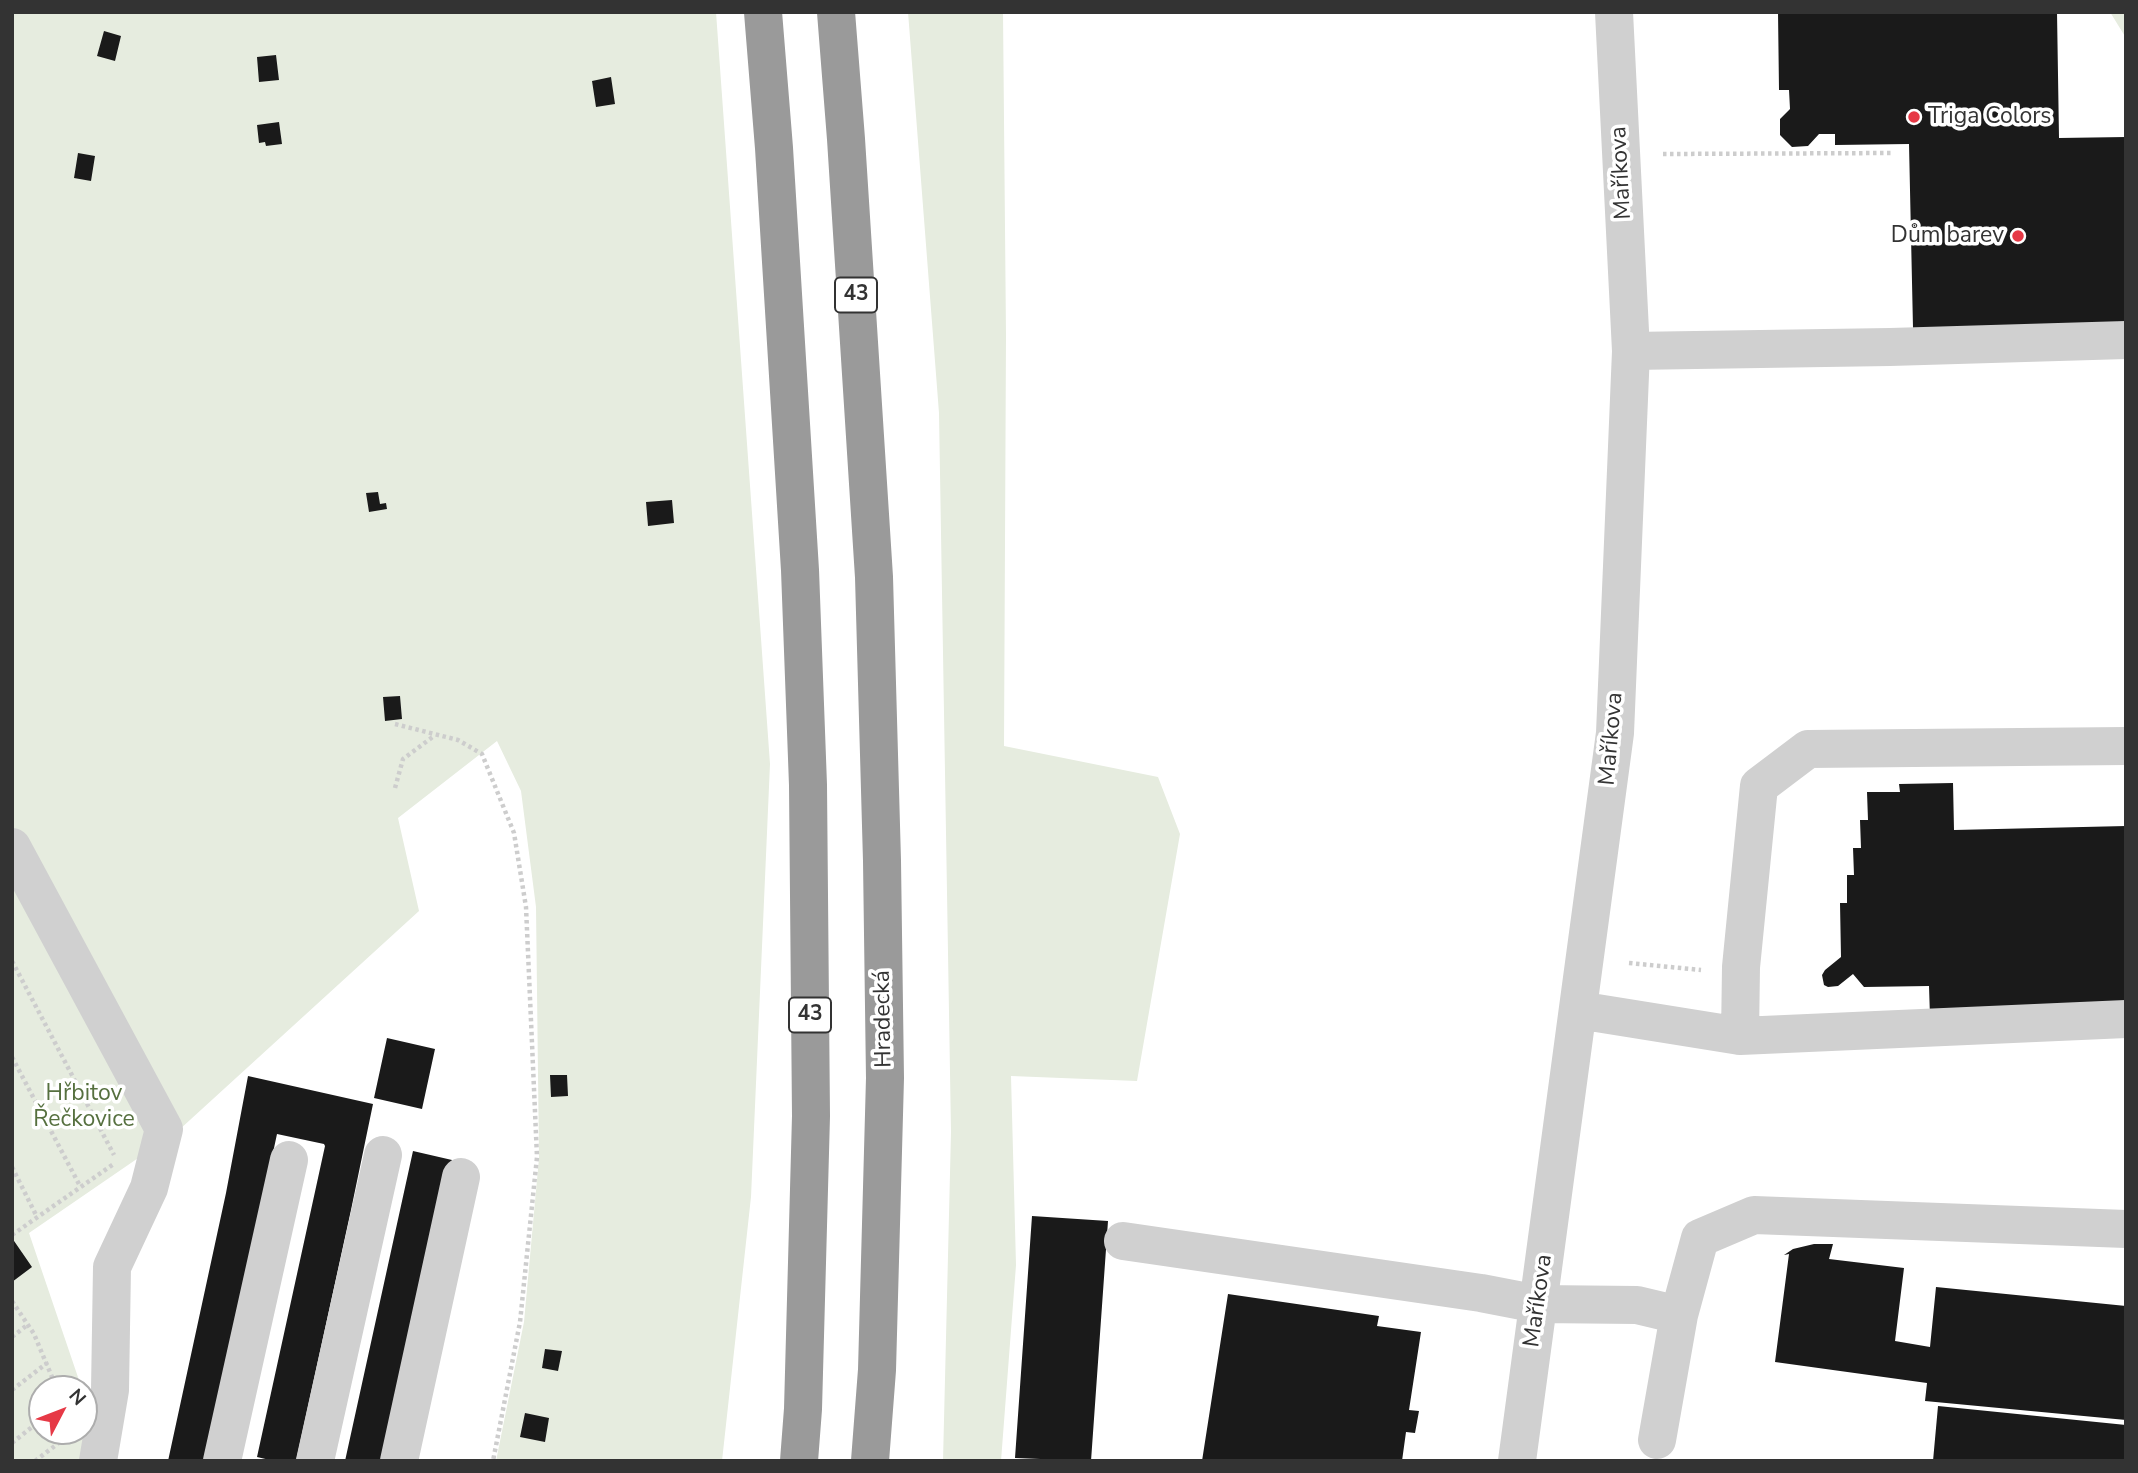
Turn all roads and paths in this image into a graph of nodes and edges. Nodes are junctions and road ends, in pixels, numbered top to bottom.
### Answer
1 (763, 12) edge
2 (836, 12) edge
3 (1614, 12) edge
4 (1894, 153) dead end
5 (1663, 154) dead end
6 (2126, 340) edge
7 (1631, 351) junction
8 (395, 724) dead end
9 (434, 736) junction
10 (2126, 746) edge
11 (395, 788) dead end
12 (12, 847) edge
13 (12, 961) edge
14 (1629, 963) dead end
15 (1741, 974) junction
16 (1578, 1010) junction
17 (2126, 1019) edge
18 (1740, 1036) junction
19 (12, 1056) edge
20 (383, 1155) dead end
21 (289, 1160) dead end
22 (12, 1167) edge
23 (461, 1177) dead end
24 (80, 1186) junction
25 (37, 1217) junction
26 (2126, 1229) edge
27 (12, 1235) edge
28 (1123, 1241) dead end
29 (12, 1301) edge
30 (1538, 1304) junction
31 (1679, 1315) junction
32 (26, 1326) dead end
33 (12, 1337) edge
34 (47, 1363) junction
35 (52, 1375) edge
36 (12, 1390) edge
37 (28, 1430) edge
38 (1657, 1440) dead end
39 (12, 1443) edge
40 (56, 1445) edge
41 (35, 1461) edge
42 (98, 1461) edge
43 (222, 1461) edge
44 (315, 1461) edge
45 (399, 1461) edge
46 (493, 1461) edge
47 (799, 1461) edge
48 (870, 1461) edge
49 (1517, 1461) edge

1 - 47 highway, 43
2 - 48 highway, Hradecká / 43
3 - 7 street, Maříkova
4 - 5 path
6 - 7 street
7 - 16 street, Maříkova
8 - 9 path
9 - 11 path
9 - 46 path
10 - 15 street
12 - 42 street
13 - 24 path
14 - 15 path
15 - 18 street
16 - 18 street
16 - 30 street, Maříkova
17 - 18 street
19 - 24 path
20 - 44 street
21 - 43 street
22 - 25 path
23 - 45 street
24 - 25 path
25 - 27 path
26 - 31 street
28 - 30 street
29 - 34 path
30 - 31 street
30 - 49 street, Maříkova
31 - 38 street
32 - 33 path
34 - 35 path
34 - 36 path
37 - 39 path
40 - 41 path

